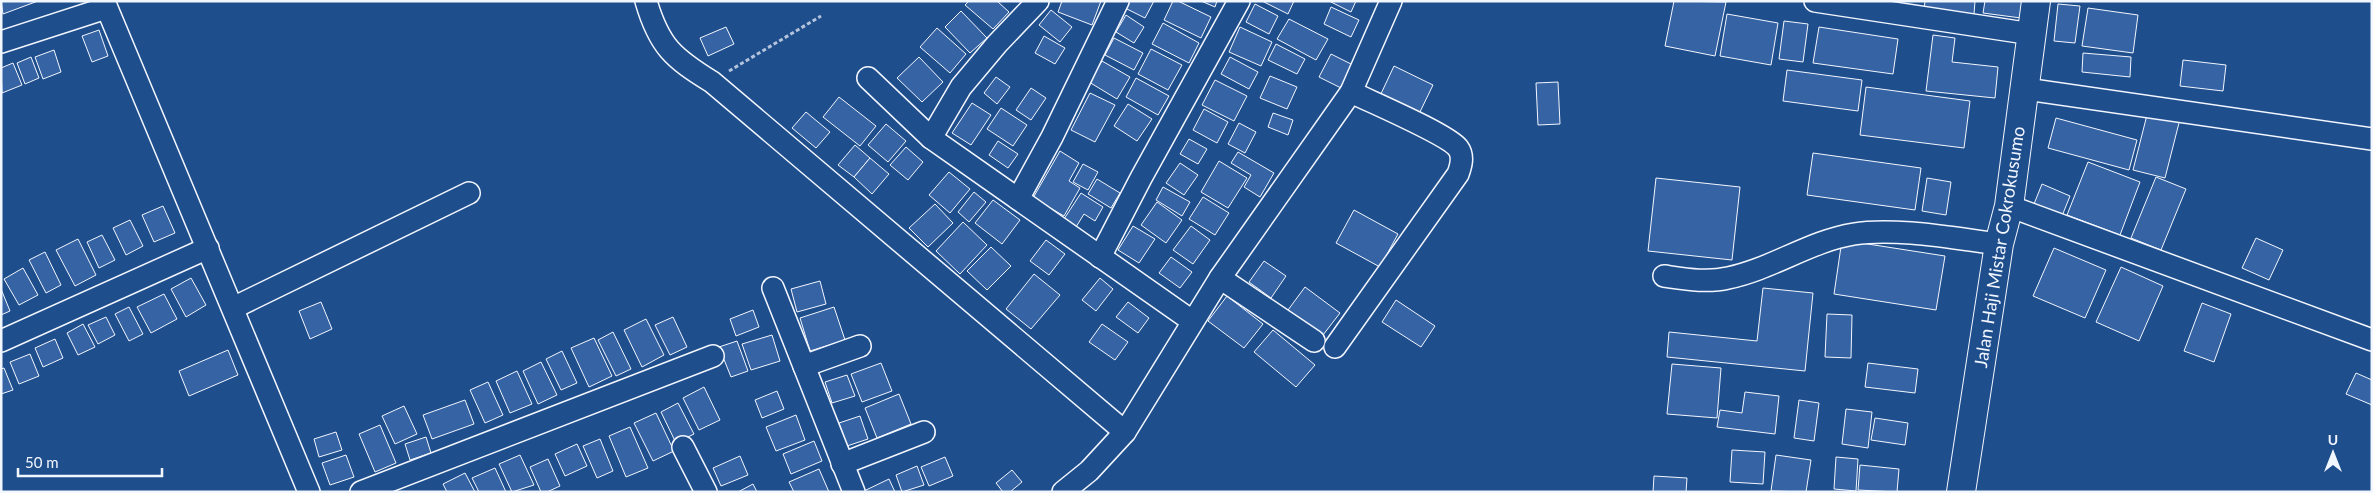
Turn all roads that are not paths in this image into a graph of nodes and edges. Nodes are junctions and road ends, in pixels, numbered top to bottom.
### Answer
1 (646, 1) edge
2 (1038, 1) edge
3 (1118, 1) edge
4 (1239, 1) edge
5 (1391, 1) edge
6 (1815, 1) edge
7 (2036, 1) edge
8 (105, 5) edge
9 (2032, 34) junction
10 (1, 42) edge
11 (868, 78) dead end
12 (2026, 89) junction
13 (1351, 92) junction
14 (931, 138) junction
15 (2372, 140) edge
16 (469, 193) dead end
17 (1018, 199) junction
18 (2009, 206) junction
19 (1999, 244) junction
20 (208, 248) junction
21 (1100, 257) junction
22 (1664, 276) dead end
23 (1220, 278) junction
24 (773, 288) dead end
25 (232, 308) junction
26 (1192, 321) junction
27 (2372, 340) edge
28 (1, 341) edge
29 (1314, 341) dead end
30 (860, 346) dead end
31 (1335, 346) dead end
32 (713, 356) dead end
33 (804, 366) junction
34 (924, 432) dead end
35 (1125, 432) junction
36 (684, 447) dead end
37 (842, 464) junction
38 (309, 492) edge
39 (361, 492) edge
40 (706, 492) edge
41 (854, 492) edge
42 (1063, 492) edge
43 (1961, 492) edge

1 - 35 street
2 - 14 street
3 - 17 street
4 - 21 street
5 - 13 street
6 - 9 street
7 - 9 main road, Jalan Haji Mistar Cokrokusumo
8 - 10 street
8 - 20 street
9 - 12 main road, Jalan Haji Mistar Cokrokusumo
11 - 14 street
12 - 15 street
12 - 18 main road, Jalan Haji Mistar Cokrokusumo
13 - 23 street
13 - 31 street
14 - 17 street
16 - 25 street
17 - 21 street
18 - 19 main road, Jalan Haji Mistar Cokrokusumo
18 - 27 street
19 - 22 street
19 - 43 main road, Jalan Haji Mistar Cokrokusumo
20 - 25 street
20 - 28 street
21 - 26 street
23 - 26 street
23 - 29 street
24 - 33 street
25 - 38 street
26 - 35 street
30 - 33 street
32 - 39 street
33 - 37 street
34 - 37 street
35 - 42 street
36 - 40 street
37 - 41 street

